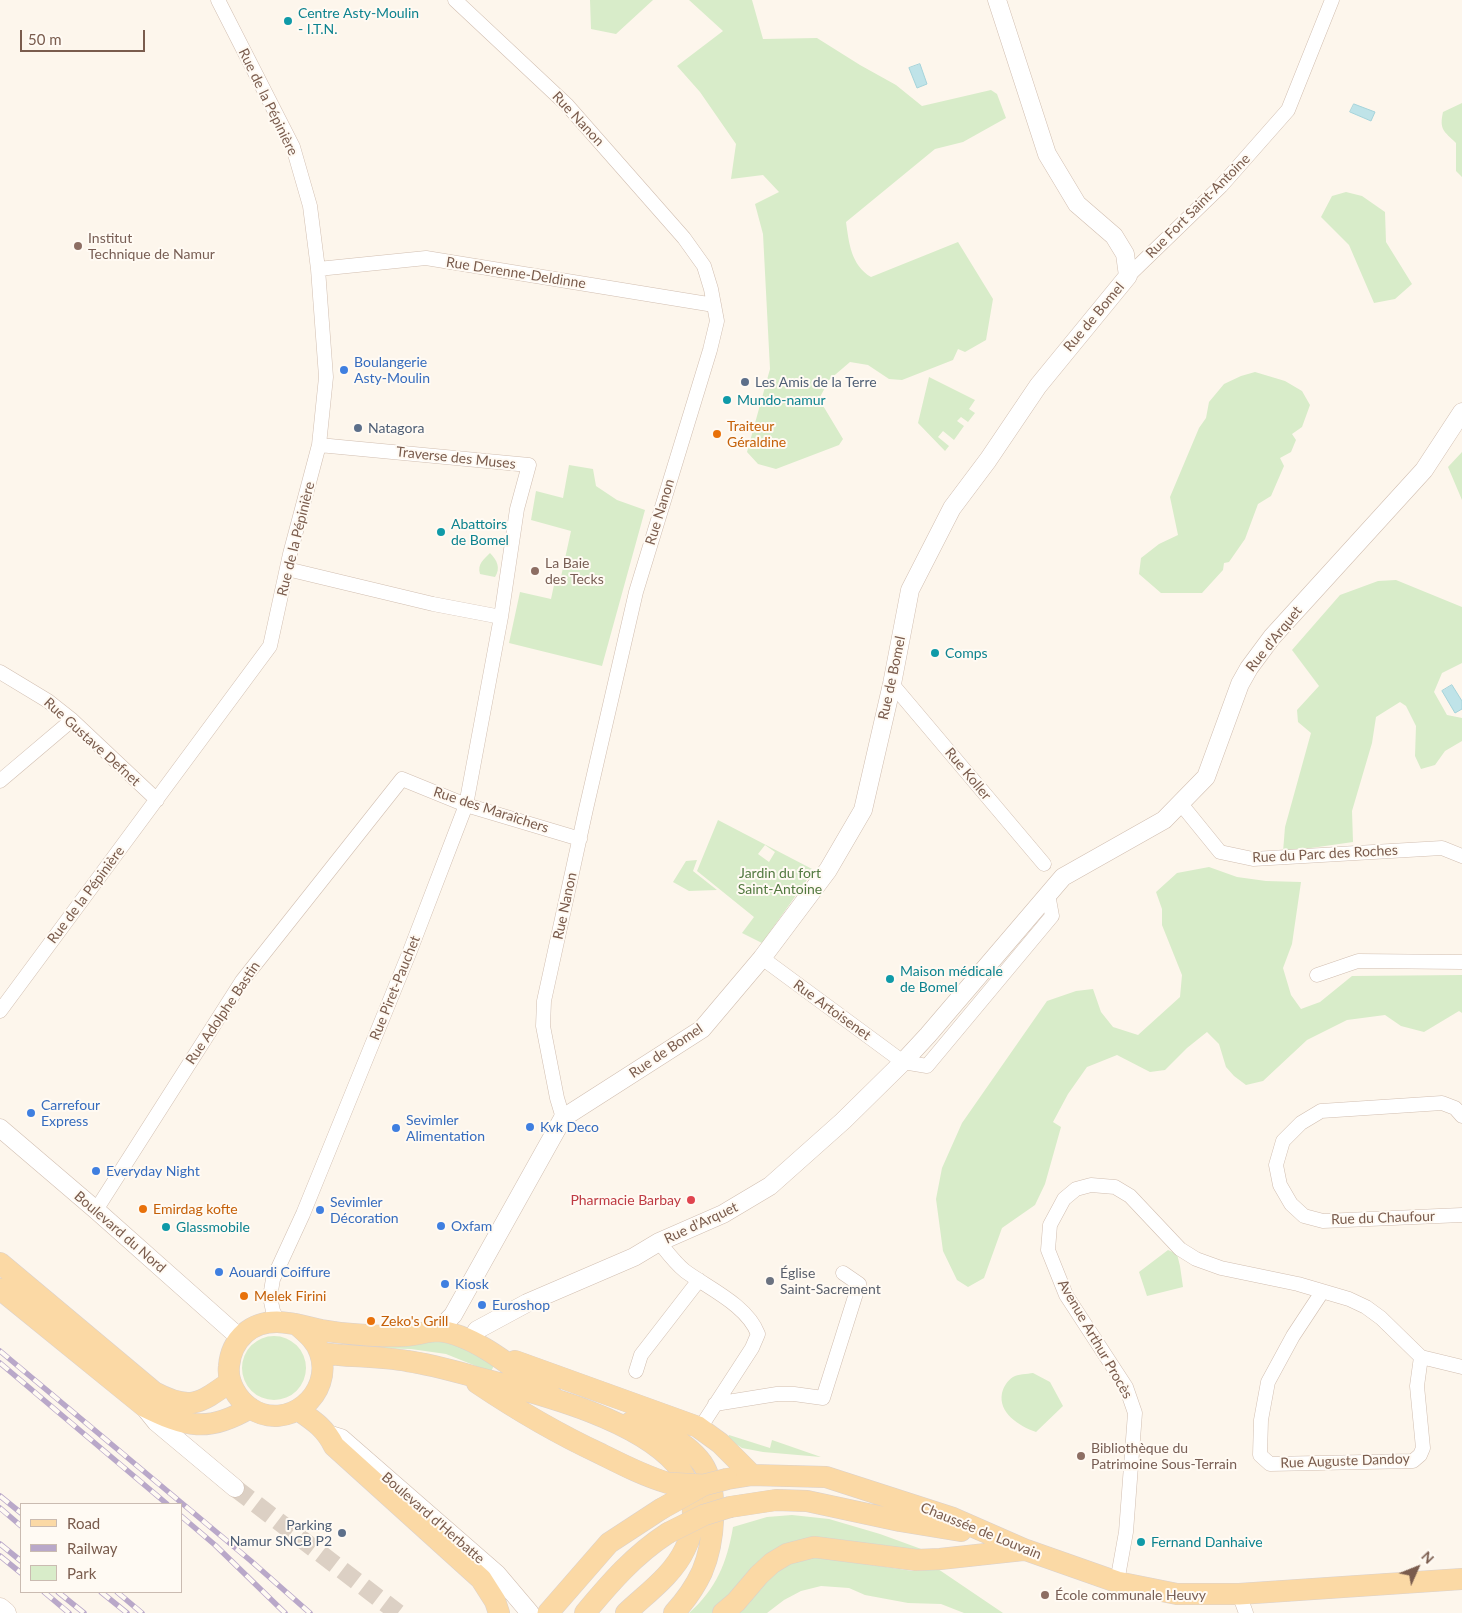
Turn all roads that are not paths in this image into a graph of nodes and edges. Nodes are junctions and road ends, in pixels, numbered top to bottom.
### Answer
1 (218, 0) edge
2 (454, 0) edge
3 (997, 0) edge
4 (1332, 0) edge
5 (318, 269) junction
6 (1128, 276) junction
7 (714, 305) junction
8 (1462, 412) edge
9 (319, 445) junction
10 (287, 569) junction
11 (502, 617) junction
12 (496, 644) joint
13 (0, 672) edge
14 (892, 684) junction
15 (72, 720) junction
16 (402, 779) joint
17 (0, 781) edge
18 (157, 800) junction
19 (1181, 804) junction
20 (466, 805) junction
21 (580, 839) junction
22 (1462, 856) edge
23 (1044, 864) dead end
24 (762, 958) junction
25 (1462, 962) edge
26 (1317, 975) dead end
27 (0, 1011) edge
28 (903, 1062) junction
29 (1458, 1112) edge
30 (563, 1118) junction
31 (0, 1128) edge
32 (96, 1210) junction
33 (1462, 1215) edge
34 (659, 1242) junction
35 (0, 1263) edge
36 (843, 1273) dead end
37 (699, 1280) junction
38 (0, 1289) edge
39 (1322, 1292) junction
40 (460, 1304) junction
41 (287, 1323) junction
42 (437, 1331) junction
43 (240, 1338) junction
44 (471, 1340) junction
45 (320, 1352) junction
46 (489, 1352) junction
47 (1422, 1357) junction
48 (1462, 1367) edge
49 (636, 1371) dead end
50 (463, 1374) junction
51 (230, 1382) junction
52 (554, 1398) junction
53 (715, 1404) junction
54 (144, 1406) junction
55 (250, 1408) junction
56 (298, 1410) junction
57 (608, 1420) junction
58 (698, 1427) junction
59 (328, 1434) junction
60 (752, 1476) junction
61 (704, 1485) junction
62 (235, 1488) tunnel mouth
63 (993, 1536) junction
64 (1026, 1550) junction
65 (1462, 1579) edge
66 (1117, 1582) junction
67 (1242, 1603) edge
68 (497, 1607) edge
69 (0, 1608) edge
70 (6, 1613) edge
71 (530, 1613) edge
72 (548, 1613) edge
73 (585, 1613) edge
74 (626, 1613) edge
75 (674, 1613) edge
76 (723, 1613) edge

1 - 5 street, Rue de la Pépinière
2 - 7 street, Rue Nanon
3 - 6 street, Rue de Bomel
4 - 6 street, Rue Fort Saint-Antoine
5 - 7 street, Rue Derenne-Deldinne
5 - 9 street, Rue de la Pépinière
6 - 14 street, Rue de Bomel
7 - 21 street, Rue Nanon
8 - 19 street, Rue d'Arquet
9 - 10 street, Rue de la Pépinière
9 - 11 street, Traverse des Muses
10 - 11 street
10 - 18 street, Rue de la Pépinière
11 - 12 street, Traverse des Muses
12 - 20 street, Rue Piret-Pauchet
13 - 15 street, Rue Gustave Defnet
14 - 23 street, Rue Koller
14 - 24 street, Rue de Bomel
15 - 17 street
15 - 18 street, Rue Gustave Defnet
16 - 20 street, Rue des Maraîchers
16 - 32 street, Rue Adolphe Bastin
18 - 27 street, Rue de la Pépinière
19 - 22 street, Rue du Parc des Roches
19 - 28 street, Rue d'Arquet
20 - 21 street, Rue des Maraîchers
20 - 41 street, Rue Piret-Pauchet
21 - 30 street, Rue Nanon
24 - 28 street, Rue Artoisenet
24 - 30 street, Rue de Bomel
25 - 26 street
28 - 34 street, Rue d'Arquet
29 - 33 street, Rue du Chaufour
30 - 40 street, Rue de Bomel
31 - 32 street, Boulevard du Nord
32 - 43 street, Boulevard du Nord
34 - 37 street
34 - 44 street, Rue d'Arquet
35 - 51 main road
36 - 53 street
37 - 49 street
37 - 53 street
38 - 54 main road
39 - 47 street, Avenue Arthur Procès
39 - 47 street, Rue Auguste Dandoy
39 - 66 street, Avenue Arthur Procès
40 - 42 street, Rue de Bomel
40 - 44 street
41 - 42 main road
41 - 43 main road
41 - 45 main road
42 - 44 main road
43 - 51 main road
44 - 46 main road
45 - 50 main road
45 - 56 main road
46 - 52 main road
46 - 58 main road
47 - 48 street, Avenue Arthur Procès
50 - 52 main road
50 - 61 main road, bridge
51 - 55 main road
52 - 57 main road
53 - 58 street
54 - 55 main road
54 - 62 street
55 - 56 main road
56 - 59 main road
57 - 74 main road
57 - 75 main road
58 - 60 main road
59 - 68 main road
59 - 71 street, Boulevard d'Herbatte
60 - 61 main road, Chaussée de Louvain, bridge
60 - 63 main road, Chaussée de Louvain
61 - 72 main road, Chaussée de Louvain, bridge
63 - 64 main road, Chaussée de Louvain
63 - 73 main road, bridge
64 - 66 main road, Chaussée de Louvain
64 - 76 main road
65 - 67 main road, Chaussée de Louvain
66 - 67 main road, Chaussée de Louvain
69 - 70 main road

